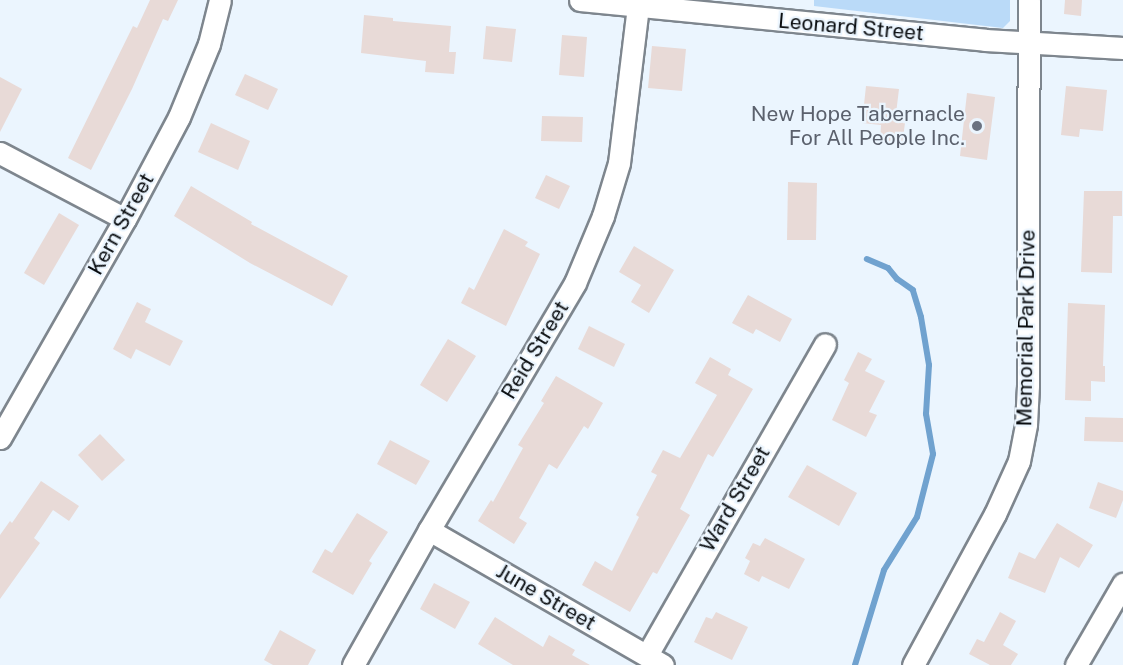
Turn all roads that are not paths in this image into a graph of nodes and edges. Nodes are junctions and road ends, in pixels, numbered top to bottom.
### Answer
1 (220, 0) edge
2 (580, 0) edge
3 (1029, 0) edge
4 (638, 7) junction
5 (1028, 43) junction
6 (1123, 48) edge
7 (0, 153) edge
8 (125, 219) junction
9 (825, 344) dead end
10 (0, 438) edge
11 (429, 530) junction
12 (1123, 584) edge
13 (655, 660) edge
14 (353, 665) edge
15 (913, 665) edge
16 (1076, 665) edge

1 - 8 street, Kern Street
2 - 4 street, Leonard Street
3 - 5 street, Memorial Park Drive
4 - 5 street, Leonard Street
4 - 11 street, Reid Street
5 - 6 street, Leonard Street
5 - 15 street, Memorial Park Drive
7 - 8 street
8 - 10 street, Kern Street
9 - 13 street, Ward Street
11 - 13 street, June Street
11 - 14 street, Reid Street
12 - 16 street

